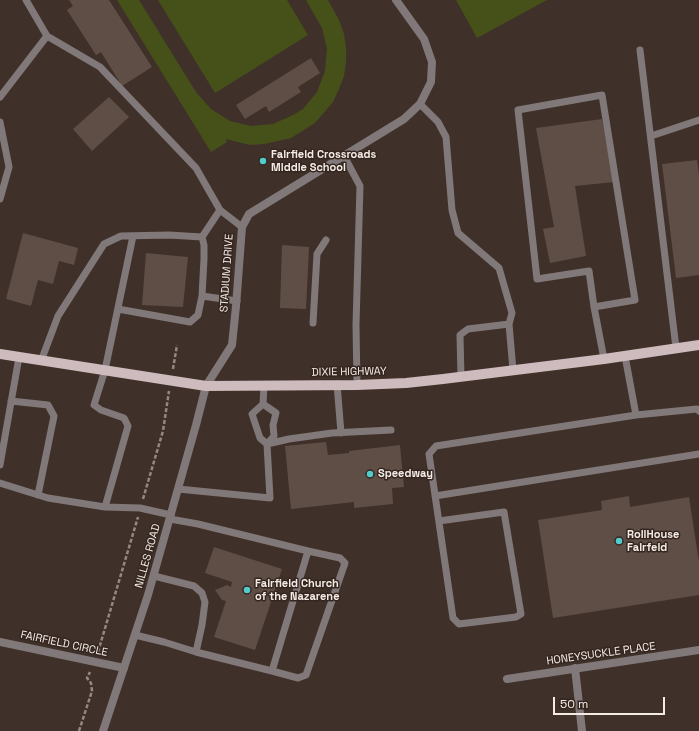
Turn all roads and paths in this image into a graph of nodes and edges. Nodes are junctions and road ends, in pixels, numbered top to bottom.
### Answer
1 (26, 0) edge
2 (396, 0) edge
3 (47, 36) junction
4 (640, 50) dead end
5 (0, 97) edge
6 (420, 104) junction
7 (699, 120) edge
8 (0, 122) edge
9 (651, 136) junction
10 (344, 156) junction
11 (0, 196) edge
12 (220, 210) junction
13 (242, 227) junction
14 (133, 236) junction
15 (202, 237) junction
16 (326, 240) dead end
17 (202, 296) junction
18 (236, 302) junction
19 (594, 307) junction
20 (118, 309) junction
21 (313, 323) dead end
22 (509, 324) junction
23 (699, 345) edge
24 (676, 348) junction
25 (0, 354) edge
26 (625, 356) junction
27 (19, 357) junction
28 (604, 359) junction
29 (41, 361) junction
30 (105, 370) junction
31 (513, 370) junction
32 (461, 377) junction
33 (337, 384) junction
34 (264, 385) junction
35 (357, 385) junction
36 (206, 386) junction
37 (11, 401) junction
38 (263, 404) junction
39 (699, 412) edge
40 (636, 415) junction
41 (164, 421) dead end
42 (391, 430) dead end
43 (341, 433) junction
44 (267, 444) junction
45 (699, 454) edge
46 (0, 465) edge
47 (0, 483) edge
48 (178, 489) junction
49 (38, 495) junction
50 (435, 496) junction
51 (105, 507) junction
52 (140, 508) junction
53 (170, 517) junction
54 (439, 521) junction
55 (308, 551) junction
56 (154, 576) junction
57 (135, 635) junction
58 (0, 642) edge
59 (699, 650) edge
60 (196, 652) junction
61 (97, 654) dead end
62 (124, 668) junction
63 (575, 668) junction
64 (272, 671) junction
65 (87, 678) dead end
66 (507, 679) dead end
67 (79, 731) edge
68 (103, 731) edge
69 (582, 731) edge

1 - 3 lane
2 - 6 street, STADIUM DRIVE
3 - 5 lane
3 - 12 lane
4 - 9 lane
6 - 10 street, STADIUM DRIVE
6 - 22 lane
7 - 9 lane
8 - 11 lane
9 - 24 lane
10 - 13 street, STADIUM DRIVE
10 - 35 lane
12 - 13 lane
12 - 15 lane
13 - 18 street, STADIUM DRIVE
14 - 15 lane
14 - 20 lane
14 - 29 lane
15 - 17 lane
16 - 21 lane
17 - 18 lane
17 - 20 lane
18 - 36 street, STADIUM DRIVE
19 - 19 lane
19 - 28 lane
20 - 30 lane
22 - 31 lane
22 - 32 lane
23 - 24 main road, DIXIE HIGHWAY
24 - 26 main road, DIXIE HIGHWAY
25 - 27 main road, DIXIE HIGHWAY
26 - 28 main road, DIXIE HIGHWAY
26 - 40 lane
27 - 29 main road, DIXIE HIGHWAY
27 - 37 lane
28 - 31 main road, DIXIE HIGHWAY
29 - 30 main road, DIXIE HIGHWAY
30 - 36 main road, DIXIE HIGHWAY
30 - 51 lane
31 - 32 main road, DIXIE HIGHWAY
32 - 35 main road, DIXIE HIGHWAY
33 - 34 main road, DIXIE HIGHWAY
33 - 35 main road, DIXIE HIGHWAY
33 - 43 lane
34 - 36 main road, DIXIE HIGHWAY
34 - 38 lane
36 - 48 street, NILLES ROAD
37 - 46 lane
37 - 49 lane
38 - 44 lane
38 - 44 lane
39 - 40 lane
40 - 50 lane
41 - 52 path
42 - 43 lane
43 - 44 lane
44 - 48 lane
45 - 50 lane
47 - 49 lane
48 - 53 street, NILLES ROAD
49 - 51 lane
50 - 54 lane
51 - 52 lane
52 - 53 lane
52 - 61 path
53 - 55 lane
53 - 56 street, NILLES ROAD
54 - 54 lane
55 - 64 lane
55 - 64 lane
56 - 57 street, NILLES ROAD
56 - 60 lane
57 - 60 lane
57 - 62 street, NILLES ROAD
58 - 62 street, FAIRFIELD CIRCLE
59 - 63 street, HONEYSUCKLE PLACE
60 - 64 lane
62 - 68 street, NILLES ROAD
63 - 66 street, HONEYSUCKLE PLACE
63 - 69 street
65 - 67 path

